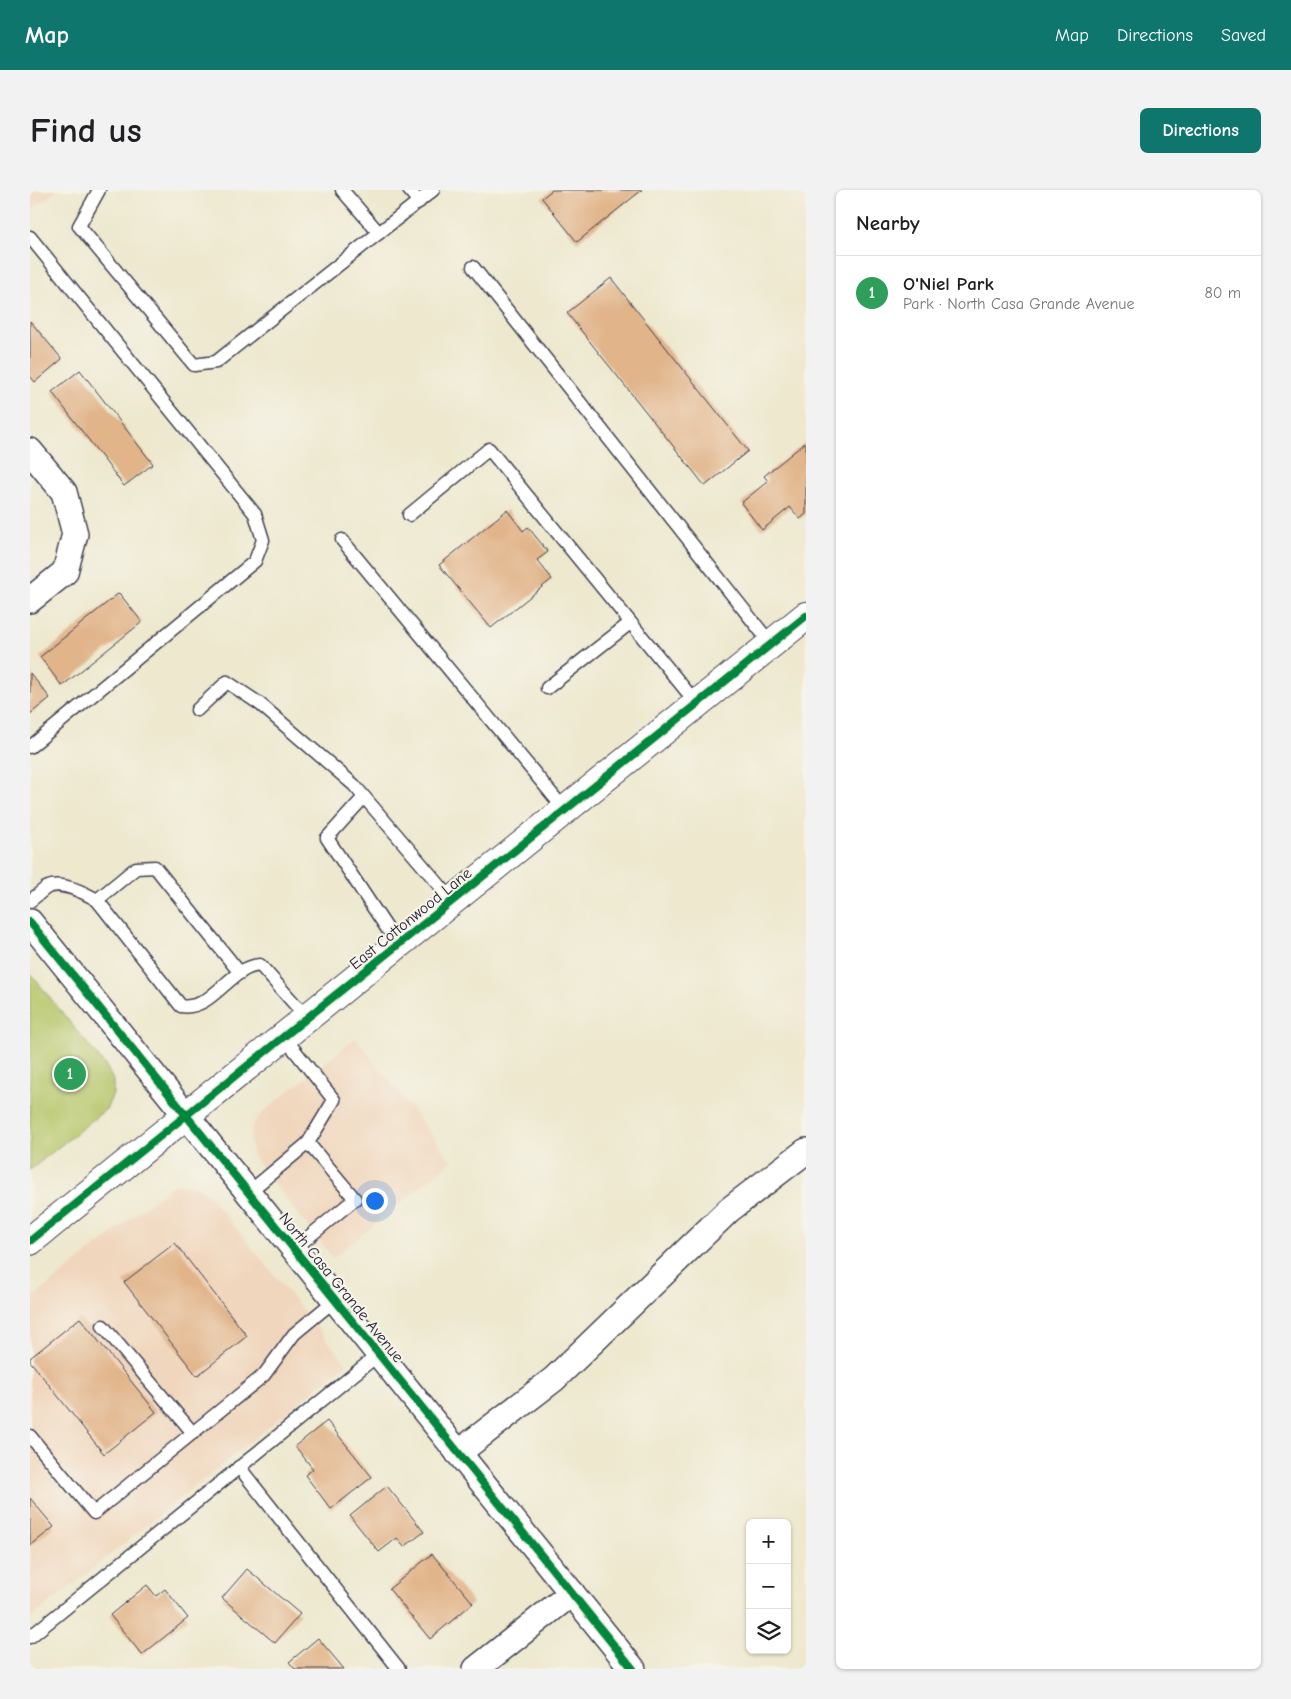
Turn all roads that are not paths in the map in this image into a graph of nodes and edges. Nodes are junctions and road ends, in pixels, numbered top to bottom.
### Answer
1 (99, 190) edge
2 (342, 190) edge
3 (409, 190) edge
4 (433, 190) edge
5 (419, 202) junction
6 (378, 233) junction
7 (30, 236) edge
8 (473, 267) dead end
9 (30, 451) edge
10 (409, 515) dead end
11 (342, 540) dead end
12 (30, 600) edge
13 (806, 616) edge
14 (630, 623) junction
15 (772, 644) junction
16 (547, 688) dead end
17 (697, 704) junction
18 (198, 710) dead end
19 (30, 747) edge
20 (364, 797) junction
21 (565, 810) junction
22 (97, 900) junction
23 (30, 901) edge
24 (453, 901) junction
25 (30, 922) edge
26 (398, 945) junction
27 (240, 973) junction
28 (307, 1018) junction
29 (284, 1037) junction
30 (186, 1116) junction
31 (308, 1143) junction
32 (806, 1151) edge
33 (248, 1192) junction
34 (30, 1241) edge
35 (294, 1249) junction
36 (335, 1300) junction
37 (103, 1326) dead end
38 (379, 1354) junction
39 (193, 1433) junction
40 (30, 1436) edge
41 (458, 1453) junction
42 (239, 1468) junction
43 (572, 1593) junction
44 (30, 1637) edge
45 (399, 1669) edge
46 (476, 1669) edge
47 (633, 1669) edge

1 - 6 lane
2 - 6 lane
3 - 5 lane
4 - 5 lane
5 - 6 lane
7 - 19 lane
8 - 15 lane
9 - 12 street
10 - 14 lane
11 - 21 lane
13 - 15 main road, East Cottonwood Lane
14 - 16 lane
14 - 17 lane
15 - 17 main road, East Cottonwood Lane
17 - 21 main road, East Cottonwood Lane
18 - 20 lane
20 - 24 lane
20 - 26 lane
21 - 24 main road, East Cottonwood Lane
22 - 23 lane
22 - 27 lane
22 - 27 lane
24 - 26 main road, East Cottonwood Lane
25 - 30 street, North Casa Grande Avenue
26 - 28 main road, East Cottonwood Lane
27 - 28 lane
28 - 29 main road, East Cottonwood Lane
29 - 30 main road, East Cottonwood Lane
29 - 31 lane
30 - 33 street, North Casa Grande Avenue
30 - 34 main road, East Cottonwood Lane
31 - 33 lane
31 - 35 lane
32 - 41 street
33 - 35 street, North Casa Grande Avenue
35 - 36 street, North Casa Grande Avenue
36 - 38 street, North Casa Grande Avenue
36 - 39 lane
37 - 39 lane
38 - 41 street, North Casa Grande Avenue
38 - 42 lane
39 - 40 lane
41 - 43 street, North Casa Grande Avenue
42 - 44 lane
42 - 45 lane
43 - 46 street
43 - 47 street, North Casa Grande Avenue

